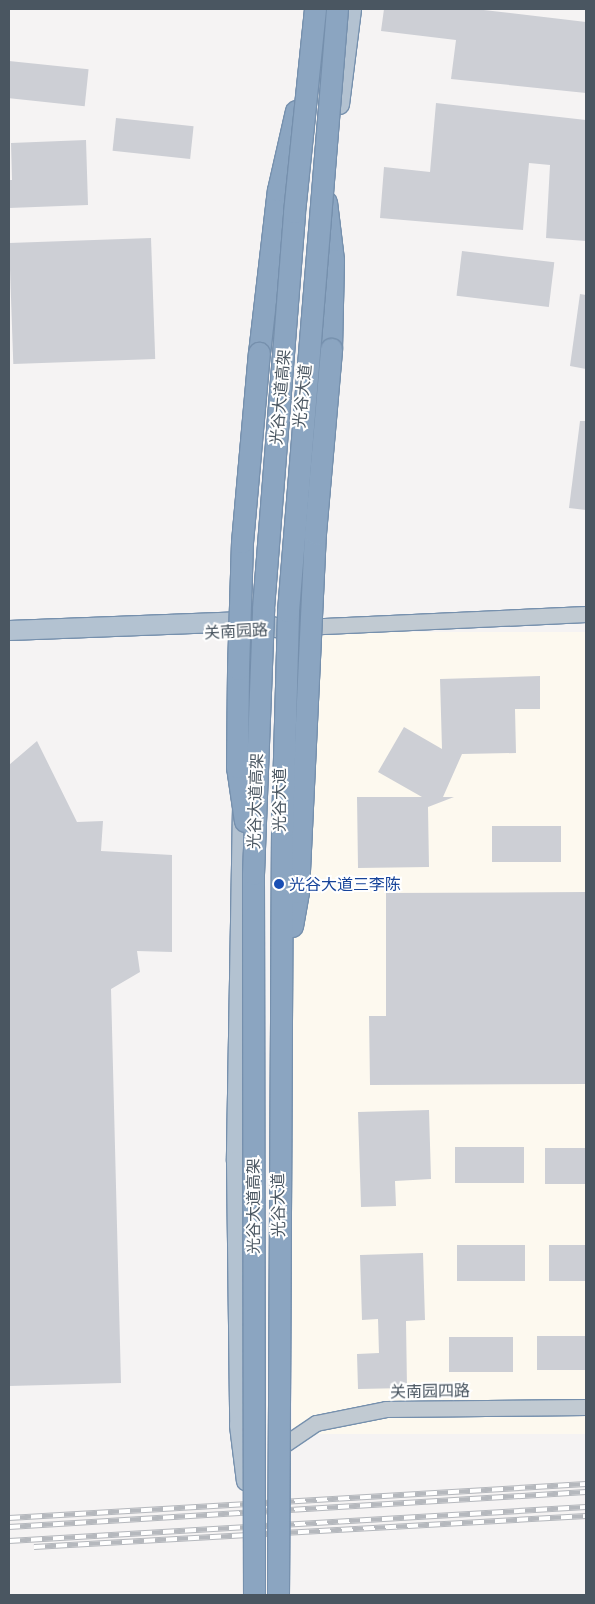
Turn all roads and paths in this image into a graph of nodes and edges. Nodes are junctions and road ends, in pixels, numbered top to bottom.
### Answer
1 (306, 9) edge
2 (315, 9) edge
3 (337, 9) edge
4 (351, 9) edge
5 (296, 111) junction
6 (326, 201) junction
7 (586, 614) edge
8 (245, 626) junction
9 (280, 628) junction
10 (9, 630) edge
11 (9, 640) edge
12 (253, 874) junction
13 (282, 982) junction
14 (586, 1407) edge
15 (282, 1446) junction
16 (246, 1595) edge
17 (254, 1595) edge
18 (278, 1595) edge
19 (284, 1595) edge

1 - 5 main road
2 - 12 highway, 光谷大道高架, bridge
3 - 13 highway, 光谷大道高架, bridge
4 - 6 main road, 光谷大道
5 - 8 main road
5 - 12 highway, bridge
6 - 9 main road, 光谷大道
6 - 13 highway, bridge
7 - 9 street
8 - 9 main road, 关南园路
8 - 10 main road, 关南园路
8 - 11 main road, 关南园路
8 - 16 main road
9 - 15 main road, 光谷大道
12 - 17 highway, 光谷大道高架, bridge
13 - 18 highway, 光谷大道高架, bridge
14 - 15 street, 关南园四路
15 - 19 main road, 光谷大道

